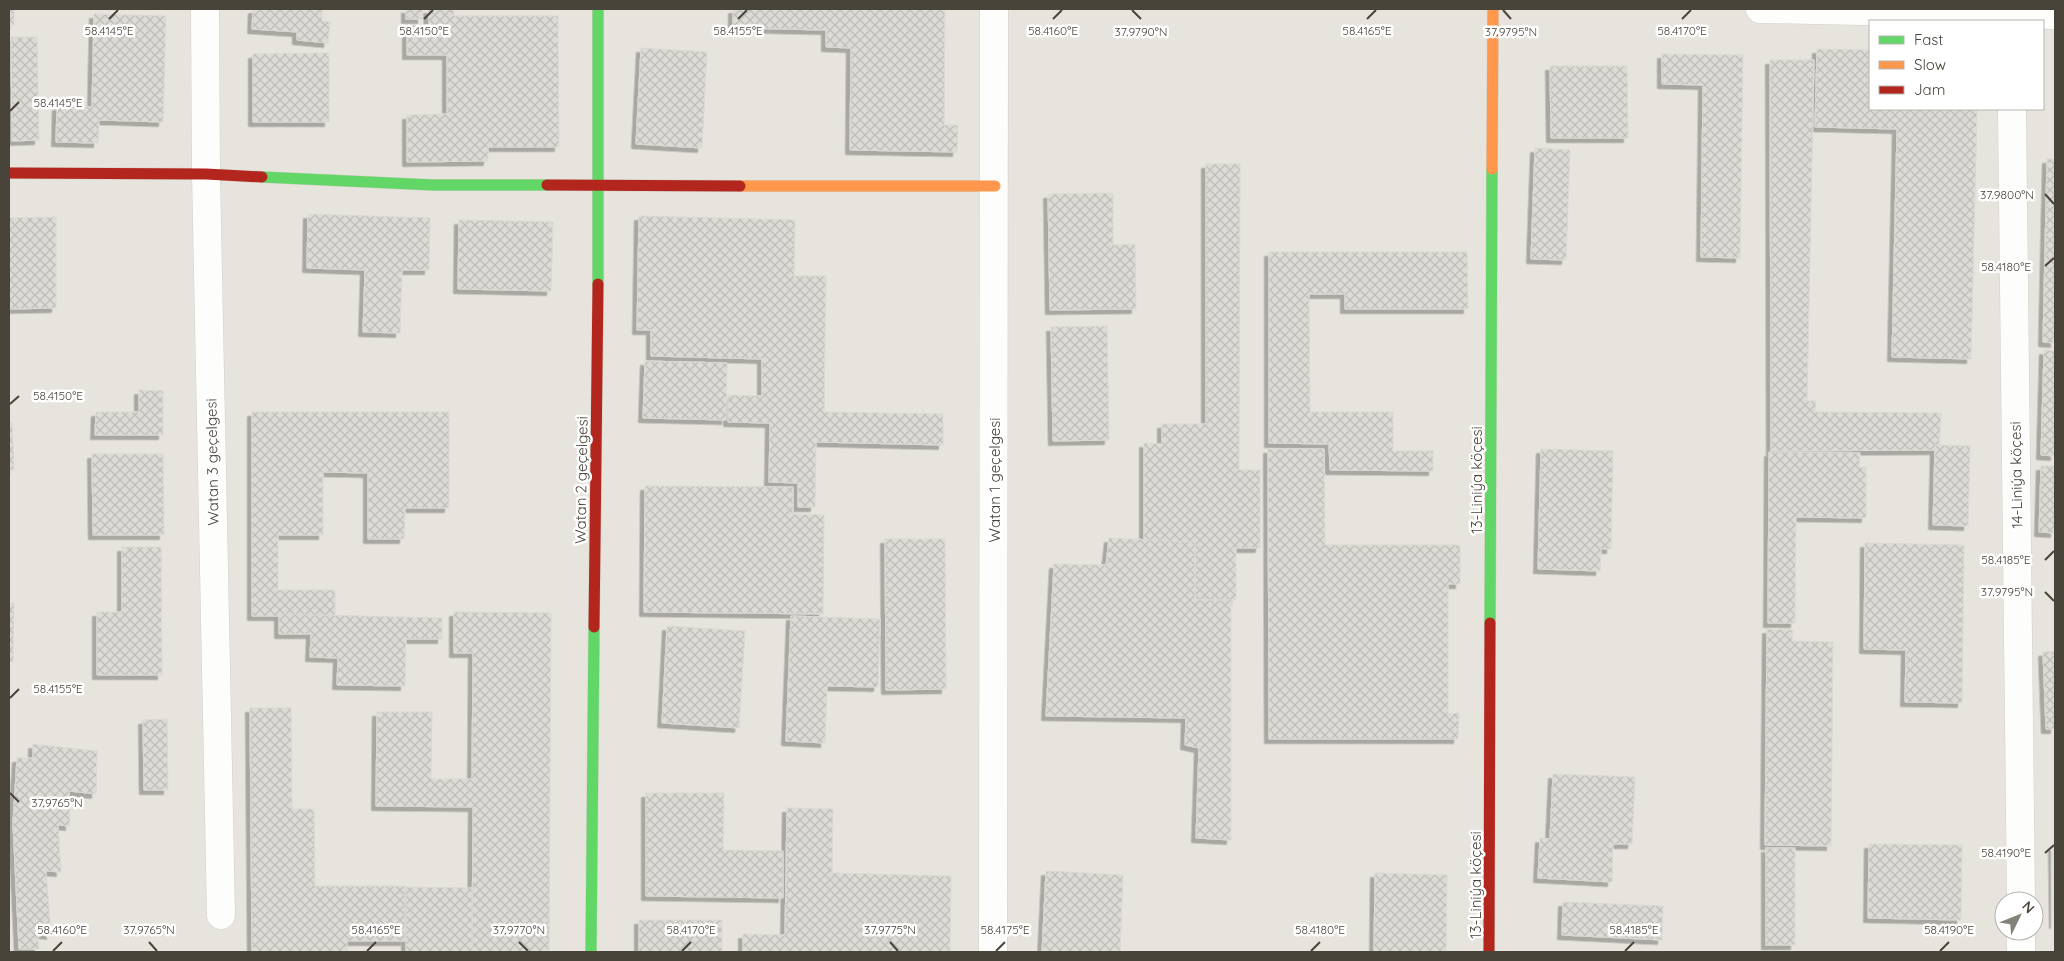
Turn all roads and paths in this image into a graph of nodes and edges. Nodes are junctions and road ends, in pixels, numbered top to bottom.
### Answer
1 (205, 9) edge
2 (598, 9) edge
3 (994, 9) edge
4 (1493, 9) edge
5 (1760, 9) edge
6 (2011, 15) edge
7 (2055, 15) edge
8 (2012, 110) edge
9 (9, 172) edge
10 (206, 174) junction
11 (599, 184) junction
12 (995, 186) junction
13 (2021, 891) edge
14 (221, 915) dead end
15 (592, 952) edge
16 (993, 952) edge
17 (1490, 952) edge

1 - 10 street, Watan 3 geçelgesi
2 - 11 street, Watan 2 geçelgesi
3 - 12 street, Watan 1 geçelgesi
4 - 17 street, 13-Liniýa köçesi
5 - 6 street
6 - 7 street
8 - 13 street, 14-Liniýa köçesi
9 - 10 street
10 - 11 street
10 - 14 street, Watan 3 geçelgesi
11 - 12 street
11 - 15 street, Watan 2 geçelgesi
12 - 16 street, Watan 1 geçelgesi

